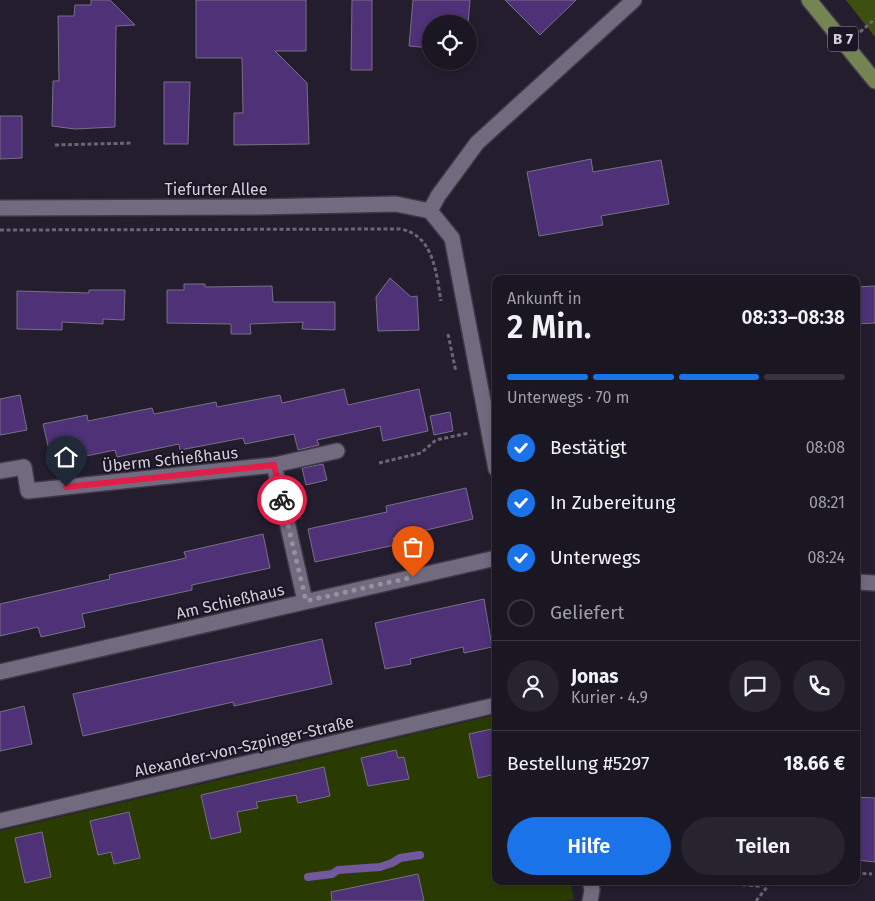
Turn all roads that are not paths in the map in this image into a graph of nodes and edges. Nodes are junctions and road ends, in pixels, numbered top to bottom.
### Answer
1 (634, 0) edge
2 (808, 0) edge
3 (875, 81) edge
4 (0, 208) edge
5 (430, 211) junction
6 (492, 447) edge
7 (337, 451) dead end
8 (274, 465) junction
9 (0, 471) edge
10 (492, 559) edge
11 (860, 582) edge
12 (875, 583) edge
13 (306, 601) junction
14 (0, 672) edge
15 (492, 706) edge
16 (0, 821) edge
17 (591, 885) edge
18 (590, 901) edge

1 - 5 street
2 - 3 main road, B 7
4 - 5 street, Tiefurter Allee
5 - 6 street
7 - 8 street, Überm Schießhaus
8 - 9 street, Überm Schießhaus
8 - 13 street
10 - 13 street, Am Schießhaus
11 - 12 street
13 - 14 street, Am Schießhaus
15 - 16 street, Alexander-von-Szpinger-Straße
17 - 18 street

